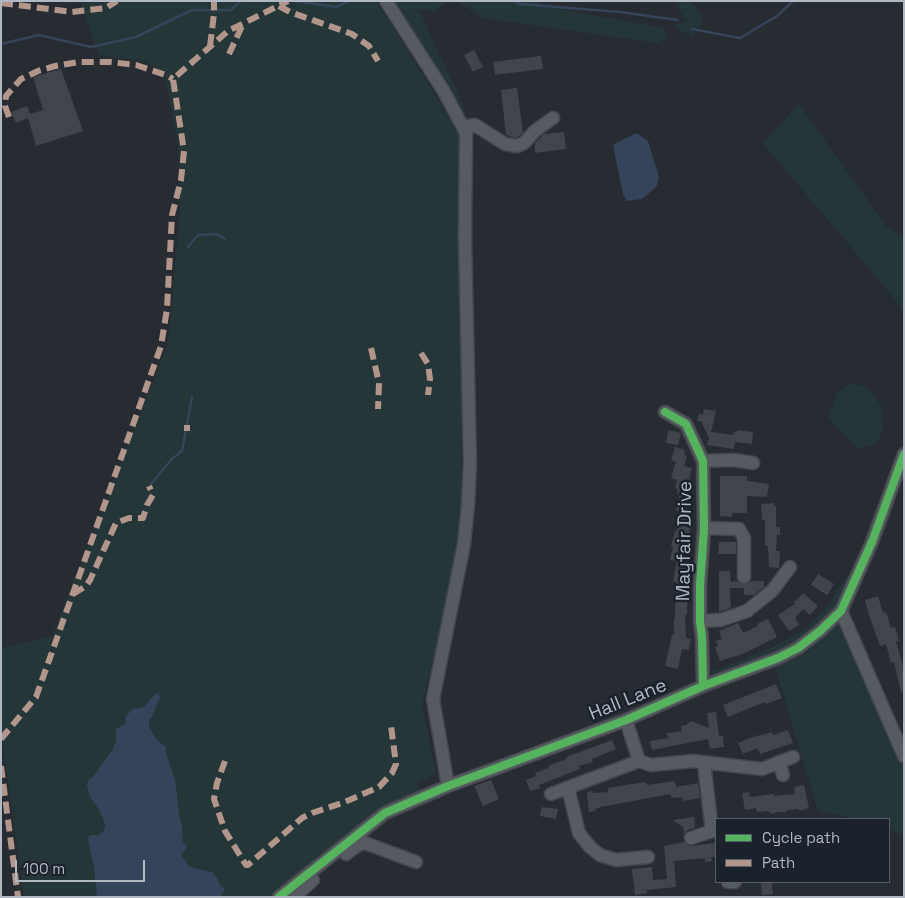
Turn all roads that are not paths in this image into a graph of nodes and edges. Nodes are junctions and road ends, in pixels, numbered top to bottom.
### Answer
1 (386, 1) edge
2 (553, 118) dead end
3 (466, 133) junction
4 (665, 412) dead end
5 (904, 454) edge
6 (703, 461) junction
7 (753, 463) dead end
8 (704, 528) junction
9 (790, 567) dead end
10 (744, 576) dead end
11 (841, 611) junction
12 (700, 621) junction
13 (703, 686) junction
14 (626, 720) junction
15 (904, 756) edge
16 (793, 757) dead end
17 (639, 761) junction
18 (704, 763) junction
19 (448, 786) junction
20 (568, 788) junction
21 (551, 794) dead end
22 (714, 831) edge
23 (691, 838) dead end
24 (648, 857) dead end
25 (416, 862) dead end
26 (279, 897) edge
27 (294, 897) edge

1 - 3 street
2 - 3 street
3 - 19 street
4 - 6 street, Mayfair Drive
5 - 11 street, Hall Lane
6 - 7 street
6 - 8 street, Mayfair Drive
8 - 10 street
8 - 12 street, Mayfair Drive
9 - 12 street
11 - 13 street, Hall Lane
11 - 15 street
12 - 13 street, Mayfair Drive
13 - 14 street, Hall Lane
14 - 17 street
14 - 19 street, Hall Lane
16 - 18 street
17 - 18 street
17 - 20 street
18 - 22 street
19 - 26 street, Hall Lane
20 - 21 street
20 - 24 street
22 - 23 street
25 - 27 street

